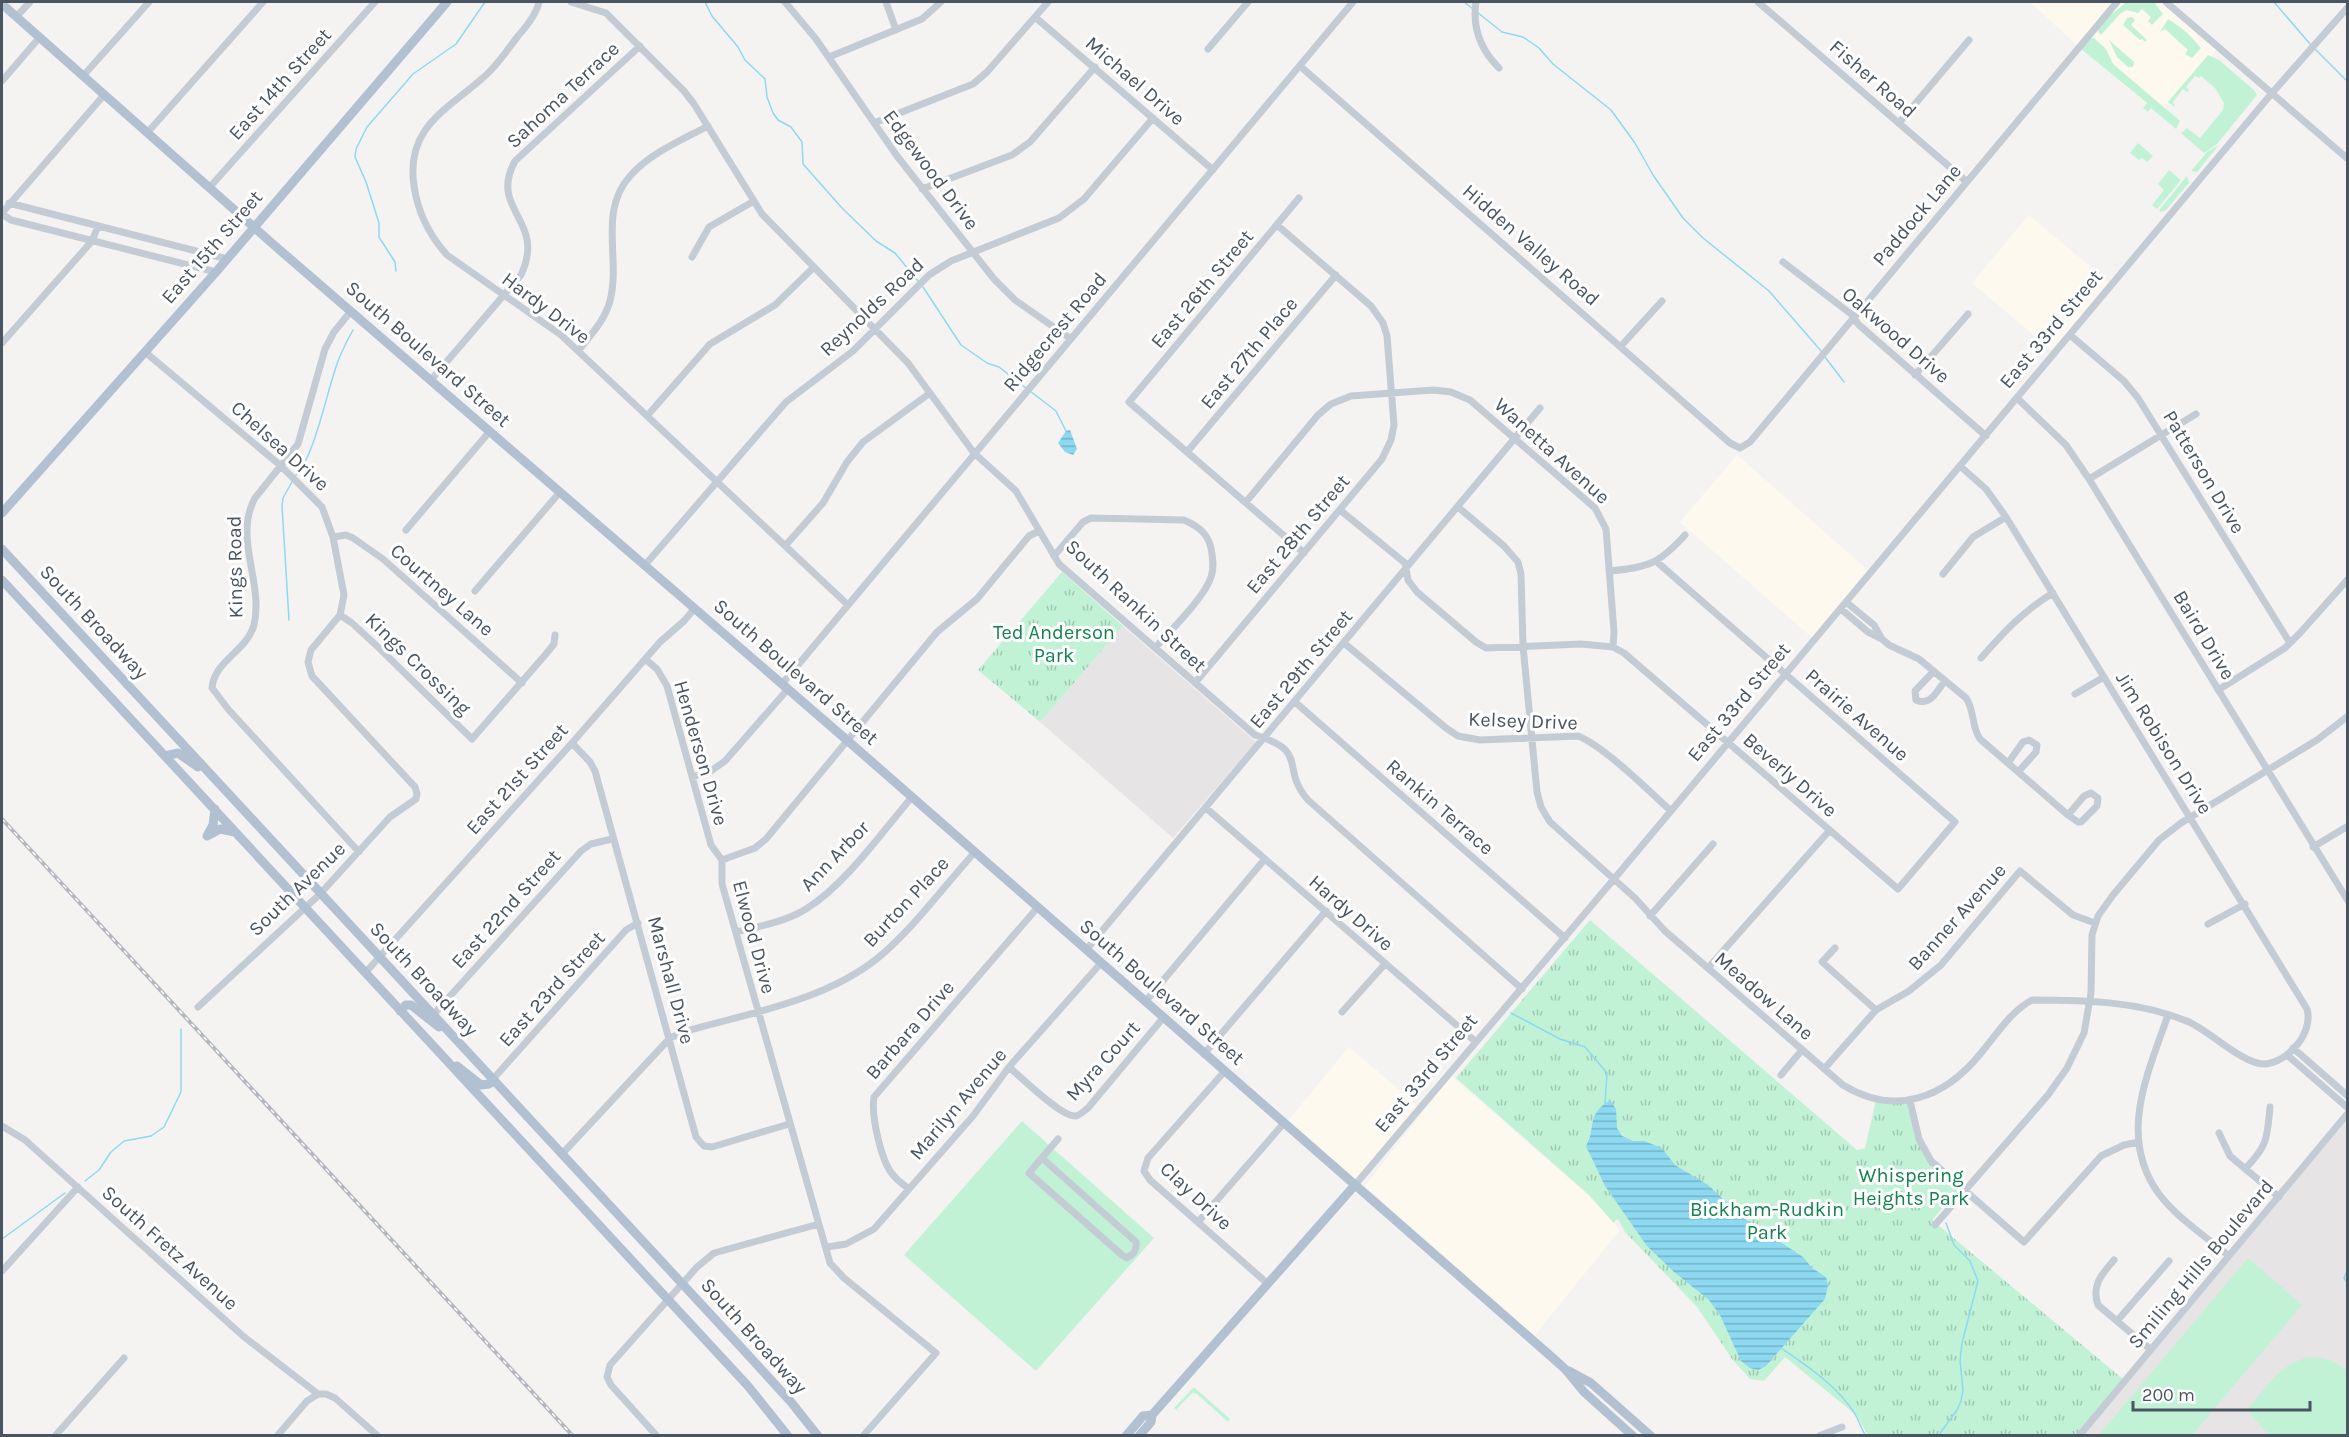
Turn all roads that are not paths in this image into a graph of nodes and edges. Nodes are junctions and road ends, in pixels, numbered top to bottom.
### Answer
1 (30, 2) edge
2 (148, 2) edge
3 (263, 2) edge
4 (375, 2) edge
5 (447, 2) edge
6 (539, 2) edge
7 (575, 2) edge
8 (785, 2) edge
9 (886, 2) edge
10 (941, 2) edge
11 (1048, 2) edge
12 (1248, 2) edge
13 (1353, 2) edge
14 (1476, 2) edge
15 (1758, 2) edge
16 (2117, 2) edge
17 (2166, 2) edge
18 (2, 4) edge
19 (2346, 11) edge
20 (16, 17) junction
21 (1035, 17) junction
22 (896, 30) junction
23 (39, 38) junction
24 (1970, 40) dead end
25 (640, 46) junction
26 (1208, 49) dead end
27 (829, 57) junction
28 (1300, 66) junction
29 (1095, 67) junction
30 (1498, 68) dead end
31 (83, 76) junction
32 (2, 81) edge
33 (2272, 93) junction
34 (104, 95) junction
35 (1153, 118) junction
36 (874, 123) junction
37 (1899, 123) junction
38 (708, 126) junction
39 (147, 133) junction
40 (2348, 159) edge
41 (1213, 170) junction
42 (1966, 181) junction
43 (210, 188) junction
44 (922, 189) junction
45 (1299, 198) dead end
46 (754, 201) junction
47 (9, 203) junction
48 (2, 213) edge
49 (1277, 225) junction
50 (98, 226) junction
51 (254, 227) junction
52 (92, 240) junction
53 (973, 253) junction
54 (692, 257) dead end
55 (227, 259) junction
56 (1783, 262) dead end
57 (814, 267) junction
58 (216, 272) junction
59 (1336, 275) junction
60 (503, 296) junction
61 (1662, 301) dead end
62 (351, 311) junction
63 (1968, 314) dead end
64 (1853, 317) junction
65 (875, 329) junction
66 (2070, 335) junction
67 (1071, 339) junction
68 (2, 343) edge
69 (1621, 346) junction
70 (578, 351) junction
71 (145, 352) junction
72 (1915, 375) junction
73 (431, 380) junction
74 (930, 393) junction
75 (1390, 393) junction
76 (2017, 398) junction
77 (1540, 408) dead end
78 (2196, 414) dead end
79 (647, 416) junction
80 (490, 431) junction
81 (2162, 435) junction
82 (1986, 436) junction
83 (1515, 438) junction
84 (1740, 448) joint
85 (1187, 452) junction
86 (974, 453) junction
87 (281, 466) junction
88 (1960, 466) junction
89 (2090, 479) junction
90 (717, 482) junction
91 (560, 492) junction
92 (1246, 502) junction
93 (1458, 507) junction
94 (1340, 510) junction
95 (2, 513) edge
96 (2007, 517) junction
97 (406, 530) dead end
98 (1039, 531) junction
99 (1685, 535) dead end
100 (333, 537) junction
101 (785, 546) junction
102 (2, 549) edge
103 (1304, 553) junction
104 (1054, 556) junction
105 (1657, 562) junction
106 (645, 565) junction
107 (1405, 570) junction
108 (1609, 571) junction
109 (1943, 574) dead end
110 (2348, 579) edge
111 (2, 580) edge
112 (476, 591) dead end
113 (2053, 593) junction
114 (1846, 602) junction
115 (848, 605) junction
116 (695, 608) junction
117 (1840, 609) junction
118 (339, 615) junction
119 (1871, 623) junction
120 (1865, 630) junction
121 (555, 635) dead end
122 (1881, 639) junction
123 (1344, 643) junction
124 (2290, 643) junction
125 (1523, 646) junction
126 (1613, 646) junction
127 (1155, 648) junction
128 (1981, 658) dead end
129 (645, 659) junction
130 (1934, 672) junction
131 (1785, 675) junction
132 (2104, 677) junction
133 (1945, 681) junction
134 (522, 683) junction
135 (1195, 683) junction
136 (785, 686) junction
137 (2218, 690) junction
138 (2075, 694) dead end
139 (1295, 702) junction
140 (2348, 716) edge
141 (1532, 737) junction
142 (1264, 738) junction
143 (848, 741) junction
144 (572, 743) junction
145 (1728, 743) junction
146 (165, 756) junction
147 (2008, 762) junction
148 (2267, 771) junction
149 (2018, 772) junction
150 (210, 775) junction
151 (692, 777) junction
152 (912, 797) junction
153 (1206, 808) junction
154 (214, 809) junction
155 (1671, 811) junction
156 (2068, 815) junction
157 (2190, 817) junction
158 (2348, 826) edge
159 (1829, 831) junction
160 (235, 832) junction
161 (612, 839) junction
162 (1713, 844) dead end
163 (2313, 847) junction
164 (359, 852) junction
165 (975, 852) junction
166 (722, 860) junction
167 (1264, 860) junction
168 (1614, 879) junction
169 (1898, 889) joint
170 (320, 894) junction
171 (2348, 901) edge
172 (2245, 904) junction
173 (304, 907) junction
174 (1038, 908) junction
175 (1326, 911) junction
176 (1650, 916) junction
177 (638, 923) junction
178 (2095, 923) junction
179 (2208, 924) dead end
180 (736, 932) junction
181 (1565, 938) junction
182 (1835, 948) dead end
183 (1086, 950) junction
184 (379, 957) junction
185 (1101, 963) junction
186 (1384, 964) junction
187 (1708, 968) junction
188 (365, 973) junction
189 (1522, 989) junction
190 (1145, 1002) junction
191 (2090, 1003) junction
192 (198, 1007) dead end
193 (1876, 1010) junction
194 (400, 1011) junction
195 (757, 1011) junction
196 (1342, 1012) dead end
197 (433, 1015) junction
198 (2168, 1015) junction
199 (1163, 1018) junction
200 (670, 1038) junction
201 (456, 1040) junction
202 (1476, 1042) junction
203 (2293, 1048) junction
204 (1802, 1050) junction
205 (1204, 1054) junction
206 (2287, 1054) junction
207 (445, 1058) junction
208 (1010, 1067) junction
209 (1824, 1069) junction
210 (1224, 1072) junction
211 (1781, 1075) dead end
212 (493, 1079) junction
213 (2348, 1096) edge
214 (1910, 1101) junction
215 (2270, 1107) dead end
216 (2348, 1108) edge
217 (2348, 1113) edge
218 (1284, 1123) junction
219 (789, 1124) junction
220 (2, 1126) edge
221 (2219, 1133) dead end
222 (1058, 1139) dead end
223 (2139, 1142) junction
224 (562, 1154) junction
225 (1041, 1158) junction
226 (546, 1168) junction
227 (2246, 1168) junction
228 (1355, 1185) junction
229 (78, 1187) junction
230 (909, 1189) junction
231 (1964, 1191) junction
232 (2279, 1197) junction
233 (1198, 1222) junction
234 (819, 1224) junction
235 (1935, 1225) dead end
236 (827, 1247) junction
237 (2228, 1255) junction
238 (2114, 1260) dead end
239 (2169, 1261) dead end
240 (2, 1270) edge
241 (683, 1284) junction
242 (1268, 1284) junction
243 (668, 1299) junction
244 (2116, 1321) junction
245 (2150, 1349) junction
246 (124, 1358) dead end
247 (1565, 1369) junction
248 (318, 1394) junction
249 (1152, 1415) junction
250 (1842, 1427) dead end
251 (55, 1436) edge
252 (276, 1436) edge
253 (378, 1436) edge
254 (657, 1436) edge
255 (788, 1436) edge
256 (818, 1436) edge
257 (863, 1436) edge
258 (1126, 1436) edge
259 (1139, 1436) edge
260 (1633, 1436) edge
261 (1651, 1436) edge
262 (1820, 1436) edge
263 (2079, 1436) edge

1 - 20 street
2 - 31 street
3 - 39 street
4 - 43 street, East 14th Street
5 - 51 main road, East 15th Street
6 - 60 street, Hardy Drive
7 - 25 street, South Rankin Street
8 - 27 street, Edgewood Drive
9 - 22 street
10 - 22 street
11 - 21 street
12 - 26 street
13 - 28 street, Ridgecrest Road
14 - 30 street
15 - 37 street, Fisher Road
16 - 42 street, Paddock Lane
17 - 33 street
18 - 20 main road, South Boulevard Street
19 - 33 street, East 33rd Street
20 - 23 main road, South Boulevard Street
21 - 29 street, Michael Drive
21 - 36 street
22 - 27 street
23 - 31 main road, South Boulevard Street
23 - 32 street
24 - 37 street
25 - 38 street, South Rankin Street
25 - 60 street, Sahoma Terrace
27 - 36 street, Edgewood Drive
28 - 41 street, Ridgecrest Road
28 - 69 street, Hidden Valley Road
29 - 35 street, Michael Drive
29 - 44 street
31 - 34 main road, South Boulevard Street
33 - 40 street
33 - 66 street, East 33rd Street
34 - 39 main road, South Boulevard Street
34 - 47 street
35 - 41 street, Michael Drive
35 - 53 street, Reynolds Road
36 - 44 street, Edgewood Drive
37 - 42 street, Fisher Road
38 - 46 street, South Rankin Street
38 - 70 street
39 - 43 main road, South Boulevard Street
41 - 67 street, Ridgecrest Road
42 - 64 street, Paddock Lane
43 - 51 main road, South Boulevard Street
44 - 53 street, Edgewood Drive
45 - 49 street, East 26th Street
46 - 54 street
46 - 57 street, South Rankin Street
47 - 48 street
47 - 50 street
48 - 52 street
49 - 59 street
49 - 85 street, East 26th Street
50 - 52 street
50 - 55 street
51 - 55 main road, East 15th Street
51 - 62 main road, South Boulevard Street
52 - 58 street
52 - 68 street
53 - 65 street, Reynolds Road
53 - 67 street, Edgewood Drive
55 - 58 main road, East 15th Street
56 - 64 street, Oakwood Drive
57 - 65 street, South Rankin Street
57 - 79 street
58 - 71 main road, East 15th Street
59 - 75 street
59 - 85 street, East 27th Place
60 - 70 street, Hardy Drive
60 - 73 street, Sahoma Terrace
61 - 69 street
62 - 73 main road, South Boulevard Street
62 - 87 street, Kings Road
63 - 72 street
64 - 72 street, Oakwood Drive
64 - 84 street, Paddock Lane
65 - 74 street, South Rankin Street
65 - 90 street, Reynolds Road
66 - 76 street, East 33rd Street
66 - 81 street, Patterson Drive
67 - 86 street, Ridgecrest Road
69 - 84 street, Hidden Valley Road
70 - 79 street, Hardy Drive
71 - 87 street, Chelsea Drive
71 - 95 main road, East 15th Street
72 - 82 street, Oakwood Drive
73 - 80 main road, South Boulevard Street
74 - 86 street, South Rankin Street
74 - 101 street
75 - 83 street, Wanetta Avenue
75 - 92 street, Wanetta Avenue
75 - 94 street, East 28th Street
76 - 82 street, East 33rd Street
76 - 89 street, Baird Drive
77 - 83 street, East 29th Street
78 - 81 street
79 - 90 street, Hardy Drive
80 - 91 main road, South Boulevard Street
80 - 97 street
81 - 89 street
81 - 124 street, Patterson Drive
82 - 88 street, East 33rd Street
83 - 93 street, East 29th Street
83 - 108 street, Wanetta Avenue
85 - 92 street
86 - 98 street, South Rankin Street
86 - 115 street, Ridgecrest Road
87 - 100 street, Chelsea Drive
87 - 164 street, Kings Road
88 - 96 street, Jim Robison Drive
88 - 114 street, East 33rd Street
89 - 137 street, Baird Drive
90 - 101 street, Hardy Drive
90 - 106 street, Reynolds Road
91 - 106 main road, South Boulevard Street
91 - 112 street
92 - 103 street
93 - 107 street, East 29th Street
93 - 125 street, Meadow Lane
94 - 103 street, East 28th Street
94 - 107 street
96 - 109 street
96 - 113 street, Jim Robison Drive
98 - 104 street, South Rankin Street
98 - 143 street, Elwood Drive
99 - 105 street
100 - 118 street, Chelsea Drive
100 - 134 street, Courtney Lane
101 - 115 street, Hardy Drive
102 - 150 main road, South Broadway
103 - 135 street, East 28th Street
104 - 127 street, South Rankin Street
104 - 127 street
105 - 108 street
105 - 131 street, Prairie Avenue
106 - 116 main road, South Boulevard Street
107 - 123 street, East 29th Street
107 - 125 street
108 - 126 street, Wanetta Avenue
110 - 124 street
111 - 146 main road, South Broadway
113 - 128 street
113 - 132 street, Jim Robison Drive
114 - 117 street, East 33rd Street
114 - 119 street
115 - 136 street, Ridgecrest Road
116 - 129 street, East 21st Street
116 - 136 main road, South Boulevard Street
117 - 120 street
117 - 131 street, East 33rd Street
118 - 134 street, Kings Crossing
118 - 164 street, South Avenue
119 - 120 street
119 - 122 street
120 - 122 street
121 - 134 street
122 - 130 street
123 - 139 street, East 29th Street
123 - 141 street, Kelsey Drive
124 - 137 street
125 - 126 street
125 - 141 street, Meadow Lane
126 - 145 street, Beverly Drive
127 - 135 street, South Rankin Street
129 - 144 street, East 21st Street
129 - 151 street, Henderson Drive
130 - 133 street
130 - 133 street
131 - 145 street, East 33rd Street
131 - 169 street, Prairie Avenue
132 - 138 street
132 - 157 street, Jim Robison Drive
133 - 147 street
135 - 142 street, South Rankin Street
136 - 143 main road, South Boulevard Street
136 - 151 street, Ridgecrest Road
137 - 148 street, Baird Drive
139 - 142 street, East 29th Street
139 - 181 street, Rankin Terrace
140 - 148 street
141 - 155 street, Kelsey Drive
141 - 168 street, Meadow Lane
142 - 153 street, East 29th Street
142 - 189 street, South Rankin Street
143 - 152 main road, South Boulevard Street
143 - 166 street, Elwood Drive
144 - 161 street, Marshall Drive
144 - 184 street, East 21st Street
145 - 155 street, East 33rd Street
145 - 159 street, Beverly Drive
146 - 150 main road
146 - 154 main road, South Broadway
147 - 149 street
147 - 149 street
148 - 157 street
148 - 163 street, Baird Drive
149 - 156 street
150 - 170 main road, South Broadway
151 - 166 street, Henderson Drive
152 - 165 main road, South Boulevard Street
152 - 180 street, Ann Arbor
153 - 167 street, Hardy Drive
153 - 183 street, East 29th Street
154 - 160 main road, South Broadway
154 - 160 main road
155 - 168 street, East 33rd Street
156 - 156 street
157 - 172 street, Jim Robison Drive
157 - 178 street
158 - 163 street
159 - 169 street, Beverly Drive
159 - 187 street
160 - 173 main road, South Broadway
161 - 177 street, Marshall Drive
161 - 197 street, East 22nd Street
162 - 176 street
163 - 171 street, Baird Drive
164 - 170 street, South Avenue
165 - 174 main road, South Boulevard Street
165 - 195 street, Burton Place
166 - 180 street, Elwood Drive
167 - 175 street, Hardy Drive
167 - 190 street
168 - 176 street, Meadow Lane
168 - 181 street, East 33rd Street
170 - 173 street, South Avenue
170 - 184 main road, South Broadway
172 - 179 street
172 - 203 street, Jim Robison Drive
173 - 188 main road, South Broadway
173 - 192 street, South Avenue
174 - 183 main road, South Boulevard Street
174 - 230 street, Barbara Drive
175 - 186 street, Hardy Drive
175 - 205 street
176 - 187 street, Meadow Lane
177 - 200 street, Marshall Drive
177 - 212 street, East 23rd Street
178 - 191 street
178 - 193 street, Banner Avenue
180 - 195 street, Elwood Drive
181 - 189 street, East 33rd Street
182 - 193 street
183 - 185 main road, South Boulevard Street
184 - 188 street, East 21st Street
184 - 197 main road, South Broadway
185 - 190 main road, South Boulevard Street
185 - 208 street, Marilyn Avenue
186 - 196 street
186 - 202 street, Hardy Drive
187 - 204 street, Meadow Lane
188 - 194 main road, South Broadway
189 - 202 street, East 33rd Street
190 - 199 main road, South Boulevard Street
191 - 198 street, Meadow Lane
191 - 214 street, Meadow Lane
191 - 231 street
193 - 209 street, Banner Avenue
194 - 201 main road
194 - 207 main road, South Broadway
195 - 200 street, Burton Place
195 - 219 street, Elwood Drive
197 - 201 main road, South Broadway
198 - 206 street, Meadow Lane
198 - 223 street
199 - 205 main road, South Boulevard Street
199 - 208 street, Myra Court
200 - 219 street, Marshall Drive
200 - 224 street, Burton Place
201 - 212 main road, South Broadway
202 - 228 street, East 33rd Street
203 - 206 street, Jim Robison Drive
203 - 213 street
204 - 209 street, Meadow Lane
204 - 211 street
205 - 210 main road, South Boulevard Street
206 - 216 street
207 - 212 main road
207 - 226 main road, South Broadway
208 - 230 street, Marilyn Avenue
209 - 214 street, Meadow Lane
210 - 218 main road, South Boulevard Street
210 - 233 street, Clay Drive
212 - 224 main road, South Broadway
214 - 231 street
215 - 227 street
217 - 232 street, Smiling Hills Boulevard
218 - 228 main road, South Boulevard Street
218 - 233 street
219 - 234 street, Elwood Drive
220 - 229 street, South Fretz Avenue
221 - 227 street
222 - 225 street
223 - 231 street
223 - 237 street
224 - 226 main road
224 - 241 main road, South Broadway
225 - 225 street
226 - 243 main road, South Broadway
227 - 232 street
228 - 242 main road, East 33rd Street
228 - 247 main road, South Boulevard Street
229 - 240 street
229 - 248 street, South Fretz Avenue
230 - 236 street, Marilyn Avenue
231 - 235 street
232 - 237 street, Smiling Hills Boulevard
233 - 242 street, Clay Drive
234 - 236 street, Elwood Drive
234 - 241 street
236 - 257 street, Elwood Drive
237 - 245 street, Smiling Hills Boulevard
238 - 244 street
239 - 244 street
241 - 243 street
241 - 256 main road, South Broadway
242 - 249 main road, East 33rd Street
243 - 254 street
243 - 255 main road, South Broadway
244 - 245 street
245 - 263 street, Smiling Hills Boulevard
246 - 251 street
247 - 260 main road, South Boulevard Street
247 - 261 main road, South Boulevard Street
248 - 252 street
248 - 253 street, South Fretz Avenue
249 - 258 main road, East 33rd Street
249 - 259 main road, East 33rd Street
250 - 262 street

